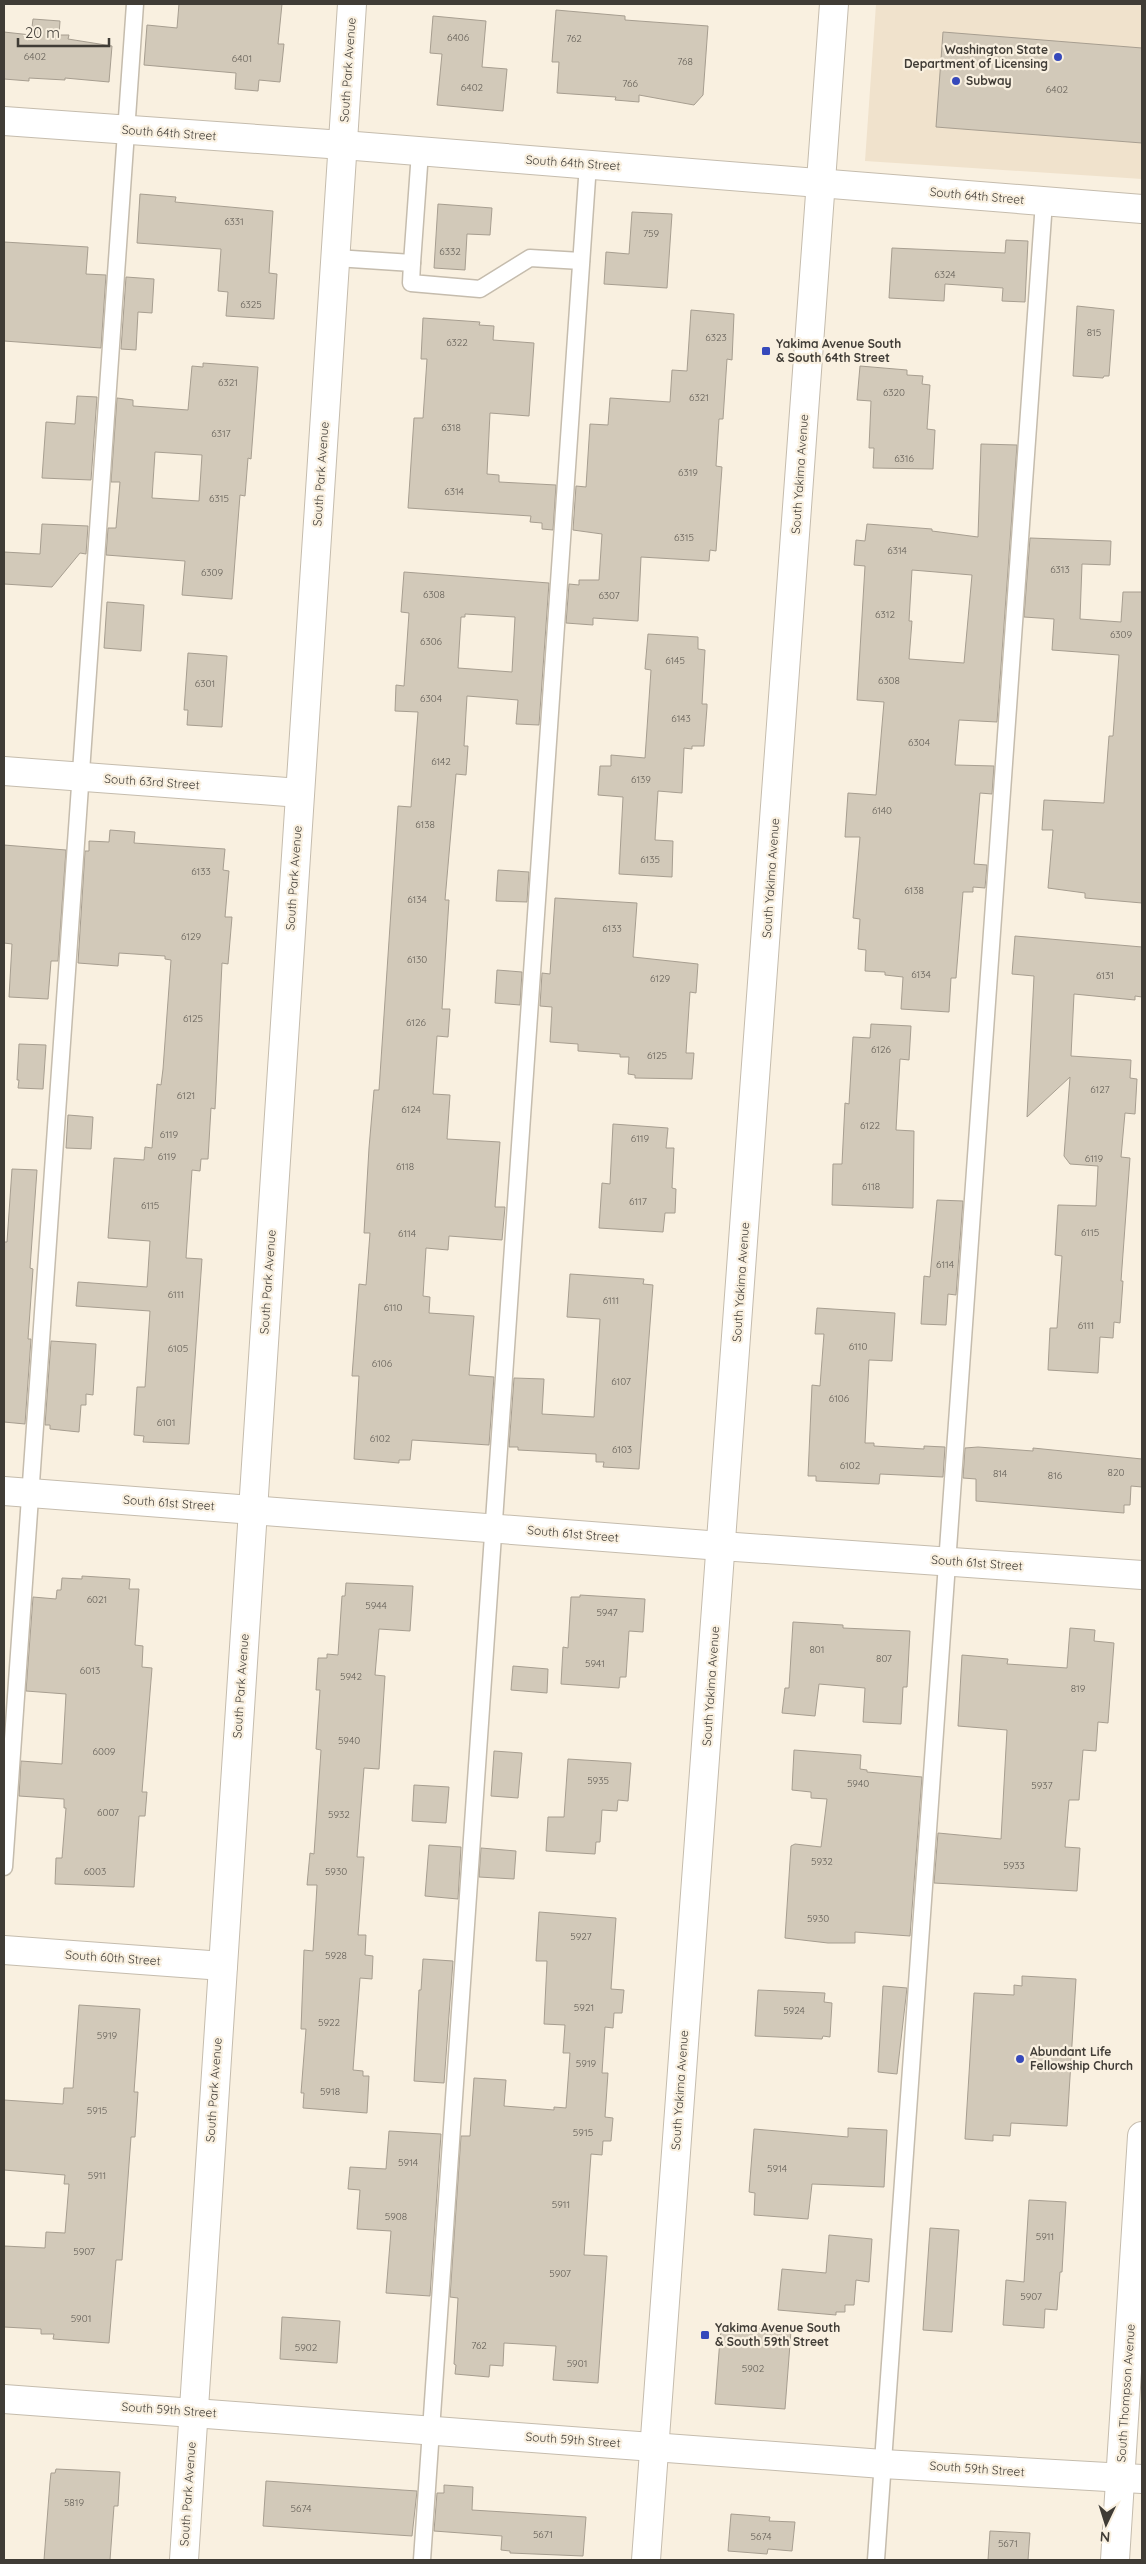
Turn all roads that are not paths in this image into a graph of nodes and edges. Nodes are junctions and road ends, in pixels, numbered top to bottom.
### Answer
1 (135, 4) edge
2 (352, 4) edge
3 (834, 4) edge
4 (4, 121) edge
5 (126, 130) junction
6 (343, 145) junction
7 (420, 152) junction
8 (588, 164) junction
9 (822, 183) junction
10 (1044, 202) junction
11 (1142, 210) edge
12 (336, 258) junction
13 (581, 261) junction
14 (412, 262) junction
15 (4, 771) edge
16 (80, 777) junction
17 (300, 793) junction
18 (17, 1492) edge
19 (252, 1509) junction
20 (493, 1528) junction
21 (721, 1546) junction
22 (948, 1561) junction
23 (1142, 1575) edge
24 (9, 1727) edge
25 (4, 1867) edge
26 (4, 1950) edge
27 (223, 1966) junction
28 (1142, 2136) edge
29 (4, 2399) edge
30 (193, 2411) junction
31 (431, 2429) junction
32 (653, 2446) junction
33 (883, 2464) junction
34 (1132, 2479) edge
35 (184, 2560) edge
36 (422, 2560) edge
37 (646, 2560) edge
38 (876, 2560) edge
39 (1115, 2560) edge

1 - 5 lane
2 - 6 street, South Park Avenue
3 - 9 street, South Yakima Avenue
4 - 5 street, South 64th Street
5 - 6 street, South 64th Street
5 - 16 lane
6 - 7 street, South 64th Street
6 - 12 street, South Park Avenue
7 - 8 street, South 64th Street
7 - 14 lane
8 - 9 street, South 64th Street
8 - 13 lane
9 - 10 street, South 64th Street
9 - 21 street, South Yakima Avenue
10 - 11 street, South 64th Street
10 - 22 lane
12 - 14 lane
12 - 17 street, South Park Avenue
13 - 14 lane
13 - 20 lane
15 - 16 street, South 63rd Street
16 - 17 street, South 63rd Street
16 - 18 lane
17 - 19 street, South Park Avenue
18 - 19 street, South 61st Street
18 - 24 lane
19 - 20 street, South 61st Street
19 - 27 street, South Park Avenue
20 - 21 street, South 61st Street
20 - 31 lane
21 - 22 street, South 61st Street
21 - 32 street, South Yakima Avenue
22 - 23 street, South 61st Street
22 - 33 lane
24 - 25 lane
26 - 27 street, South 60th Street
27 - 30 street, South Park Avenue
28 - 34 street, South Thompson Avenue
29 - 30 street, South 59th Street
30 - 31 street, South 59th Street
30 - 35 street, South Park Avenue
31 - 32 street, South 59th Street
31 - 36 lane
32 - 33 street, South 59th Street
32 - 37 street, South Yakima Avenue
33 - 34 street, South 59th Street
33 - 38 lane
34 - 39 street, South Thompson Avenue

